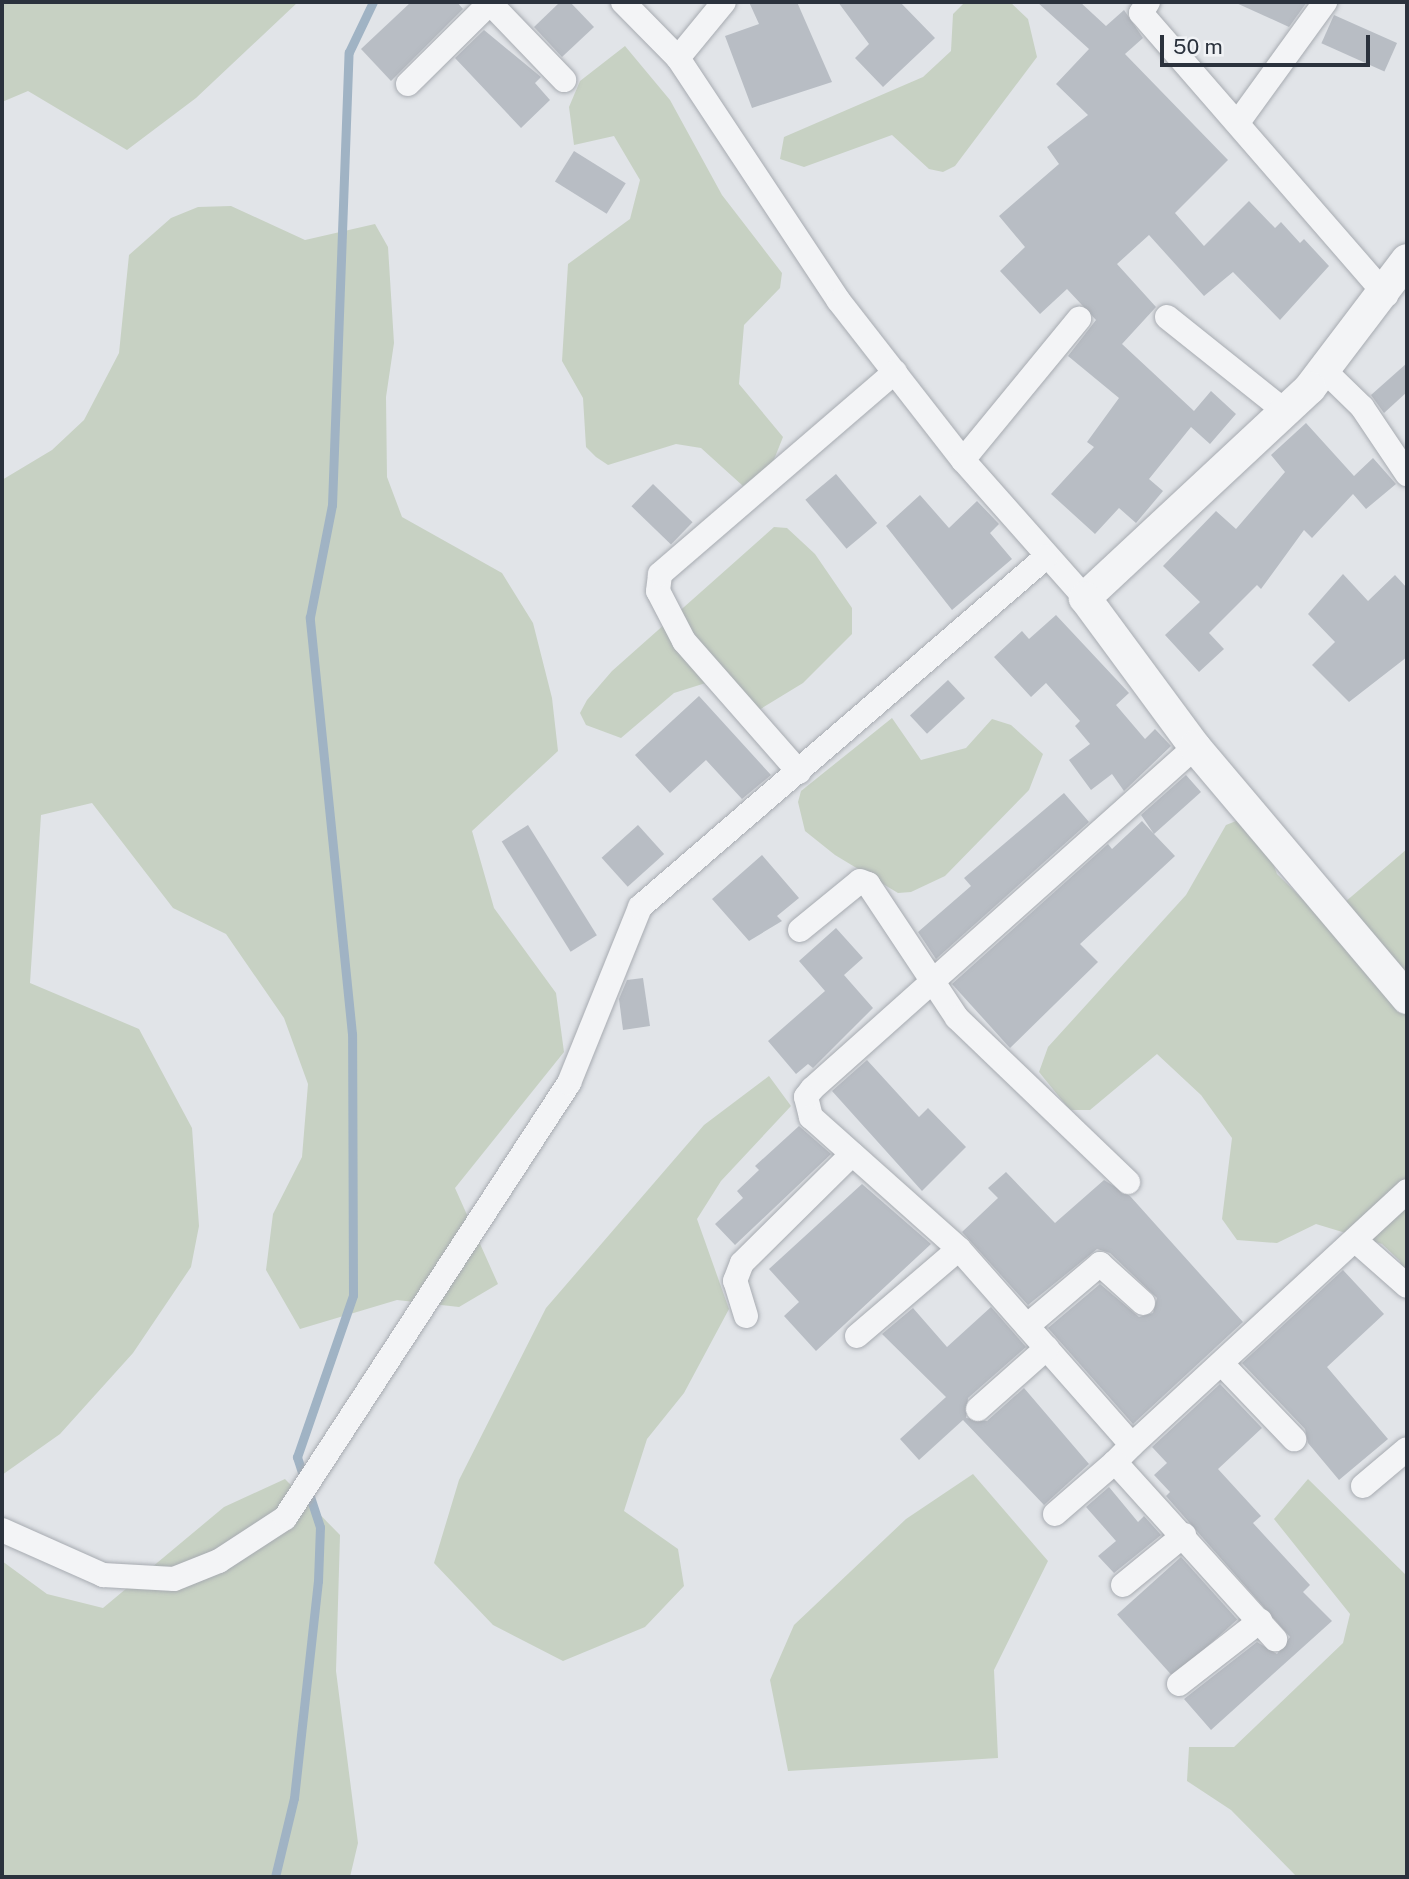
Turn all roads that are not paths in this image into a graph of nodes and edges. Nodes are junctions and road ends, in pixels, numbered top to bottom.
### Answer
1 (490, 2) edge
2 (622, 2) edge
3 (724, 2) edge
4 (1325, 2) edge
5 (1138, 6) edge
6 (678, 58) junction
7 (564, 80) dead end
8 (408, 84) dead end
9 (1239, 121) junction
10 (1407, 260) edge
11 (1386, 295) junction
12 (1167, 317) dead end
13 (1079, 319) dead end
14 (1325, 371) junction
15 (895, 372) junction
16 (1286, 412) junction
17 (963, 460) junction
18 (1407, 474) edge
19 (1046, 557) junction
20 (1085, 598) junction
21 (1195, 747) junction
22 (799, 772) junction
23 (800, 930) dead end
24 (929, 981) junction
25 (1407, 998) edge
26 (852, 1154) junction
27 (1128, 1182) dead end
28 (1407, 1191) edge
29 (1356, 1241) junction
30 (959, 1248) junction
31 (1407, 1286) edge
32 (1143, 1303) dead end
33 (746, 1316) dead end
34 (1027, 1326) junction
35 (857, 1336) dead end
36 (1047, 1348) junction
37 (1223, 1365) junction
38 (978, 1409) dead end
39 (1294, 1439) dead end
40 (1407, 1449) edge
41 (1123, 1453) junction
42 (1363, 1486) dead end
43 (1055, 1514) dead end
44 (2, 1530) edge
45 (1184, 1535) junction
46 (1123, 1585) dead end
47 (1179, 1684) dead end

1 - 7 street
1 - 8 street
2 - 6 street
3 - 6 street
4 - 9 street
5 - 9 street
6 - 15 street
9 - 11 street
10 - 11 street
11 - 14 street
12 - 16 street
13 - 17 street
14 - 16 street
14 - 18 street
15 - 17 street
15 - 22 street
16 - 20 street
17 - 19 street
19 - 20 street
19 - 22 street
20 - 21 street
21 - 24 street
21 - 25 street
22 - 44 street
23 - 24 street
24 - 26 street
24 - 27 street
26 - 30 street
26 - 33 street
28 - 29 street
29 - 31 street
29 - 37 street
30 - 34 street
30 - 35 street
32 - 34 street
34 - 36 street
36 - 38 street
36 - 41 street
37 - 39 street
37 - 41 street
40 - 42 street
41 - 43 street
41 - 45 street
45 - 46 street
45 - 47 street

